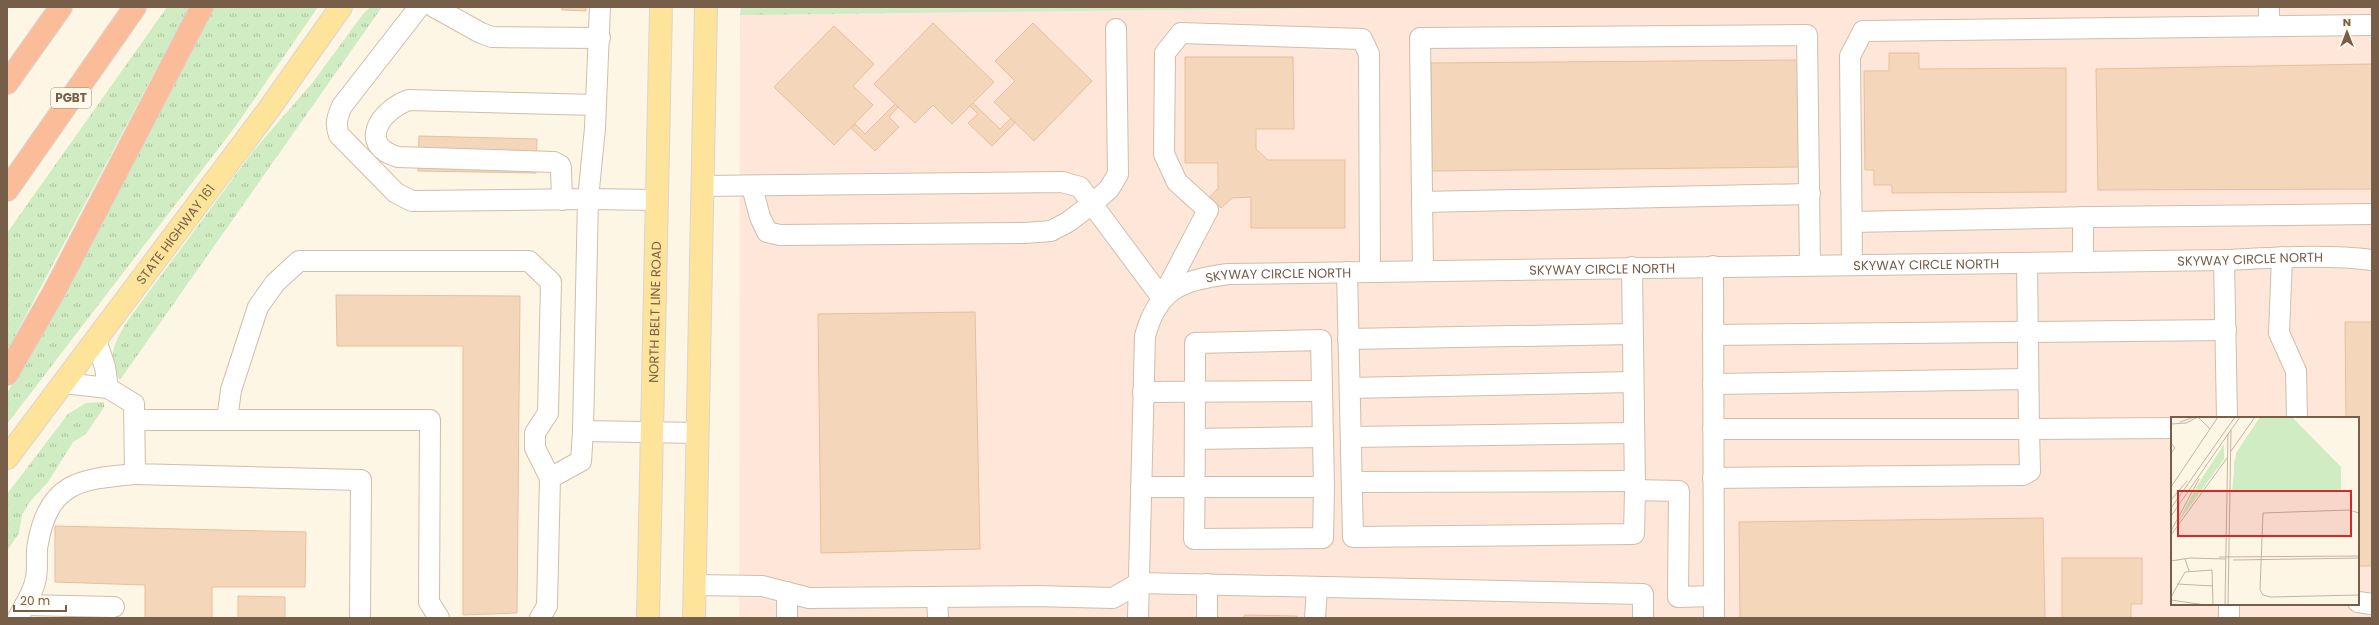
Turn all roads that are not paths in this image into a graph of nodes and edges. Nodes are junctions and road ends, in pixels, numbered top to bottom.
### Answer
1 (60, 7) edge
2 (135, 7) edge
3 (202, 7) edge
4 (341, 7) edge
5 (420, 7) edge
6 (434, 7) edge
7 (600, 7) edge
8 (661, 7) edge
9 (706, 7) edge
10 (2269, 17) edge
11 (2372, 25) edge
12 (1116, 29) dead end
13 (600, 38) junction
14 (7, 83) edge
15 (596, 105) junction
16 (398, 157) junction
17 (703, 186) junction
18 (752, 187) junction
19 (7, 190) edge
20 (396, 194) junction
21 (1810, 194) junction
22 (588, 199) junction
23 (562, 200) junction
24 (657, 200) junction
25 (1422, 202) junction
26 (1092, 204) junction
27 (2372, 214) edge
28 (2083, 217) junction
29 (1852, 222) junction
30 (2282, 258) junction
31 (2224, 260) junction
32 (2372, 260) edge
33 (2083, 262) junction
34 (2026, 263) junction
35 (1852, 264) junction
36 (1810, 265) junction
37 (1713, 266) junction
38 (1632, 267) junction
39 (1370, 271) junction
40 (1423, 271) junction
41 (1347, 272) junction
42 (1162, 298) junction
43 (2226, 330) junction
44 (2028, 332) junction
45 (1632, 334) junction
46 (1713, 335) junction
47 (1348, 339) junction
48 (96, 340) junction
49 (7, 374) edge
50 (2028, 380) junction
51 (1633, 382) junction
52 (64, 383) junction
53 (1713, 384) junction
54 (108, 388) junction
55 (1350, 388) junction
56 (1322, 391) junction
57 (1143, 392) junction
58 (1195, 393) junction
59 (2227, 417) edge
60 (2297, 417) edge
61 (135, 420) junction
62 (227, 420) junction
63 (2029, 428) junction
64 (2171, 428) edge
65 (1713, 429) junction
66 (583, 431) junction
67 (652, 433) junction
68 (698, 433) junction
69 (1634, 433) junction
70 (1323, 437) junction
71 (1351, 437) junction
72 (1195, 439) junction
73 (7, 458) edge
74 (135, 474) junction
75 (550, 478) junction
76 (1713, 478) junction
77 (1352, 482) junction
78 (1141, 486) junction
79 (1195, 486) junction
80 (1635, 486) junction
81 (1324, 487) junction
82 (1139, 583) junction
83 (1207, 584) junction
84 (694, 585) junction
85 (1317, 587) junction
86 (787, 592) junction
87 (1713, 596) junction
88 (937, 597) junction
89 (2359, 602) edge
90 (2372, 604) edge
91 (2229, 605) edge
92 (114, 607) dead end
93 (22, 612) edge
94 (360, 618) edge
95 (440, 618) edge
96 (540, 618) edge
97 (648, 618) edge
98 (694, 618) edge
99 (787, 618) edge
100 (938, 618) edge
101 (1138, 618) edge
102 (1207, 618) edge
103 (1316, 618) edge
104 (1643, 618) edge
105 (1714, 618) edge
106 (2229, 618) edge

1 - 14 highway
2 - 19 highway, PGBT
3 - 49 highway
4 - 48 main road, STATE HIGHWAY 161
5 - 20 street
6 - 13 street
7 - 13 street
8 - 24 main road, NORTH BELT LINE ROAD
9 - 17 main road
10 - 11 street
10 - 29 street
12 - 26 street
13 - 15 street
15 - 16 street
15 - 22 street
16 - 20 street
16 - 23 street
17 - 18 street
17 - 68 main road
18 - 26 street
18 - 26 street
20 - 23 street
21 - 25 street
21 - 25 street
21 - 36 street
22 - 23 street
22 - 24 street
22 - 66 street
24 - 67 main road, NORTH BELT LINE ROAD
25 - 40 street
26 - 42 street
27 - 28 street
28 - 29 street
28 - 33 street
29 - 35 street
30 - 31 street, SKYWAY CIRCLE NORTH
30 - 32 street, SKYWAY CIRCLE NORTH
30 - 60 street
31 - 33 street, SKYWAY CIRCLE NORTH
31 - 43 street
33 - 34 street, SKYWAY CIRCLE NORTH
34 - 35 street, SKYWAY CIRCLE NORTH
34 - 44 street
35 - 36 street, SKYWAY CIRCLE NORTH
36 - 37 street, SKYWAY CIRCLE NORTH
37 - 38 street, SKYWAY CIRCLE NORTH
37 - 46 street
38 - 40 street, SKYWAY CIRCLE NORTH
38 - 45 street
39 - 40 street, SKYWAY CIRCLE NORTH
39 - 41 street, SKYWAY CIRCLE NORTH
39 - 42 street
41 - 42 street, SKYWAY CIRCLE NORTH
41 - 47 street
42 - 57 street, SKYWAY CIRCLE NORTH
43 - 44 street
43 - 59 street
44 - 46 street
44 - 50 street
45 - 47 street
45 - 51 street
46 - 53 street
47 - 55 street
48 - 52 main road, STATE HIGHWAY 161
48 - 54 street
50 - 53 street
50 - 63 street
51 - 55 street
51 - 69 street
52 - 54 street
52 - 73 main road, STATE HIGHWAY 161
53 - 65 street
54 - 61 street
55 - 71 street
56 - 58 street
56 - 58 street
56 - 70 street
57 - 58 street
57 - 78 street, SKYWAY CIRCLE NORTH
58 - 72 street
61 - 62 street
61 - 74 street
62 - 75 street
62 - 95 street
63 - 64 street
63 - 65 street
63 - 76 street
65 - 76 street
66 - 67 street
66 - 75 street
67 - 68 street
67 - 97 main road, NORTH BELT LINE ROAD
68 - 84 main road
69 - 71 street
69 - 80 street
70 - 72 street
70 - 81 street
71 - 77 street
72 - 79 street
74 - 93 street
74 - 94 street
75 - 96 street
76 - 87 street
77 - 80 street
77 - 80 street
78 - 79 street
78 - 82 street, SKYWAY CIRCLE NORTH
79 - 81 street
79 - 81 street
80 - 87 street
82 - 83 street
82 - 88 street
82 - 101 street, SKYWAY CIRCLE NORTH
83 - 85 street
83 - 102 street
84 - 86 street
84 - 98 main road
85 - 103 street
85 - 104 street
86 - 88 street
86 - 99 street
87 - 105 street
88 - 100 street
89 - 90 street
91 - 106 street
92 - 93 street

